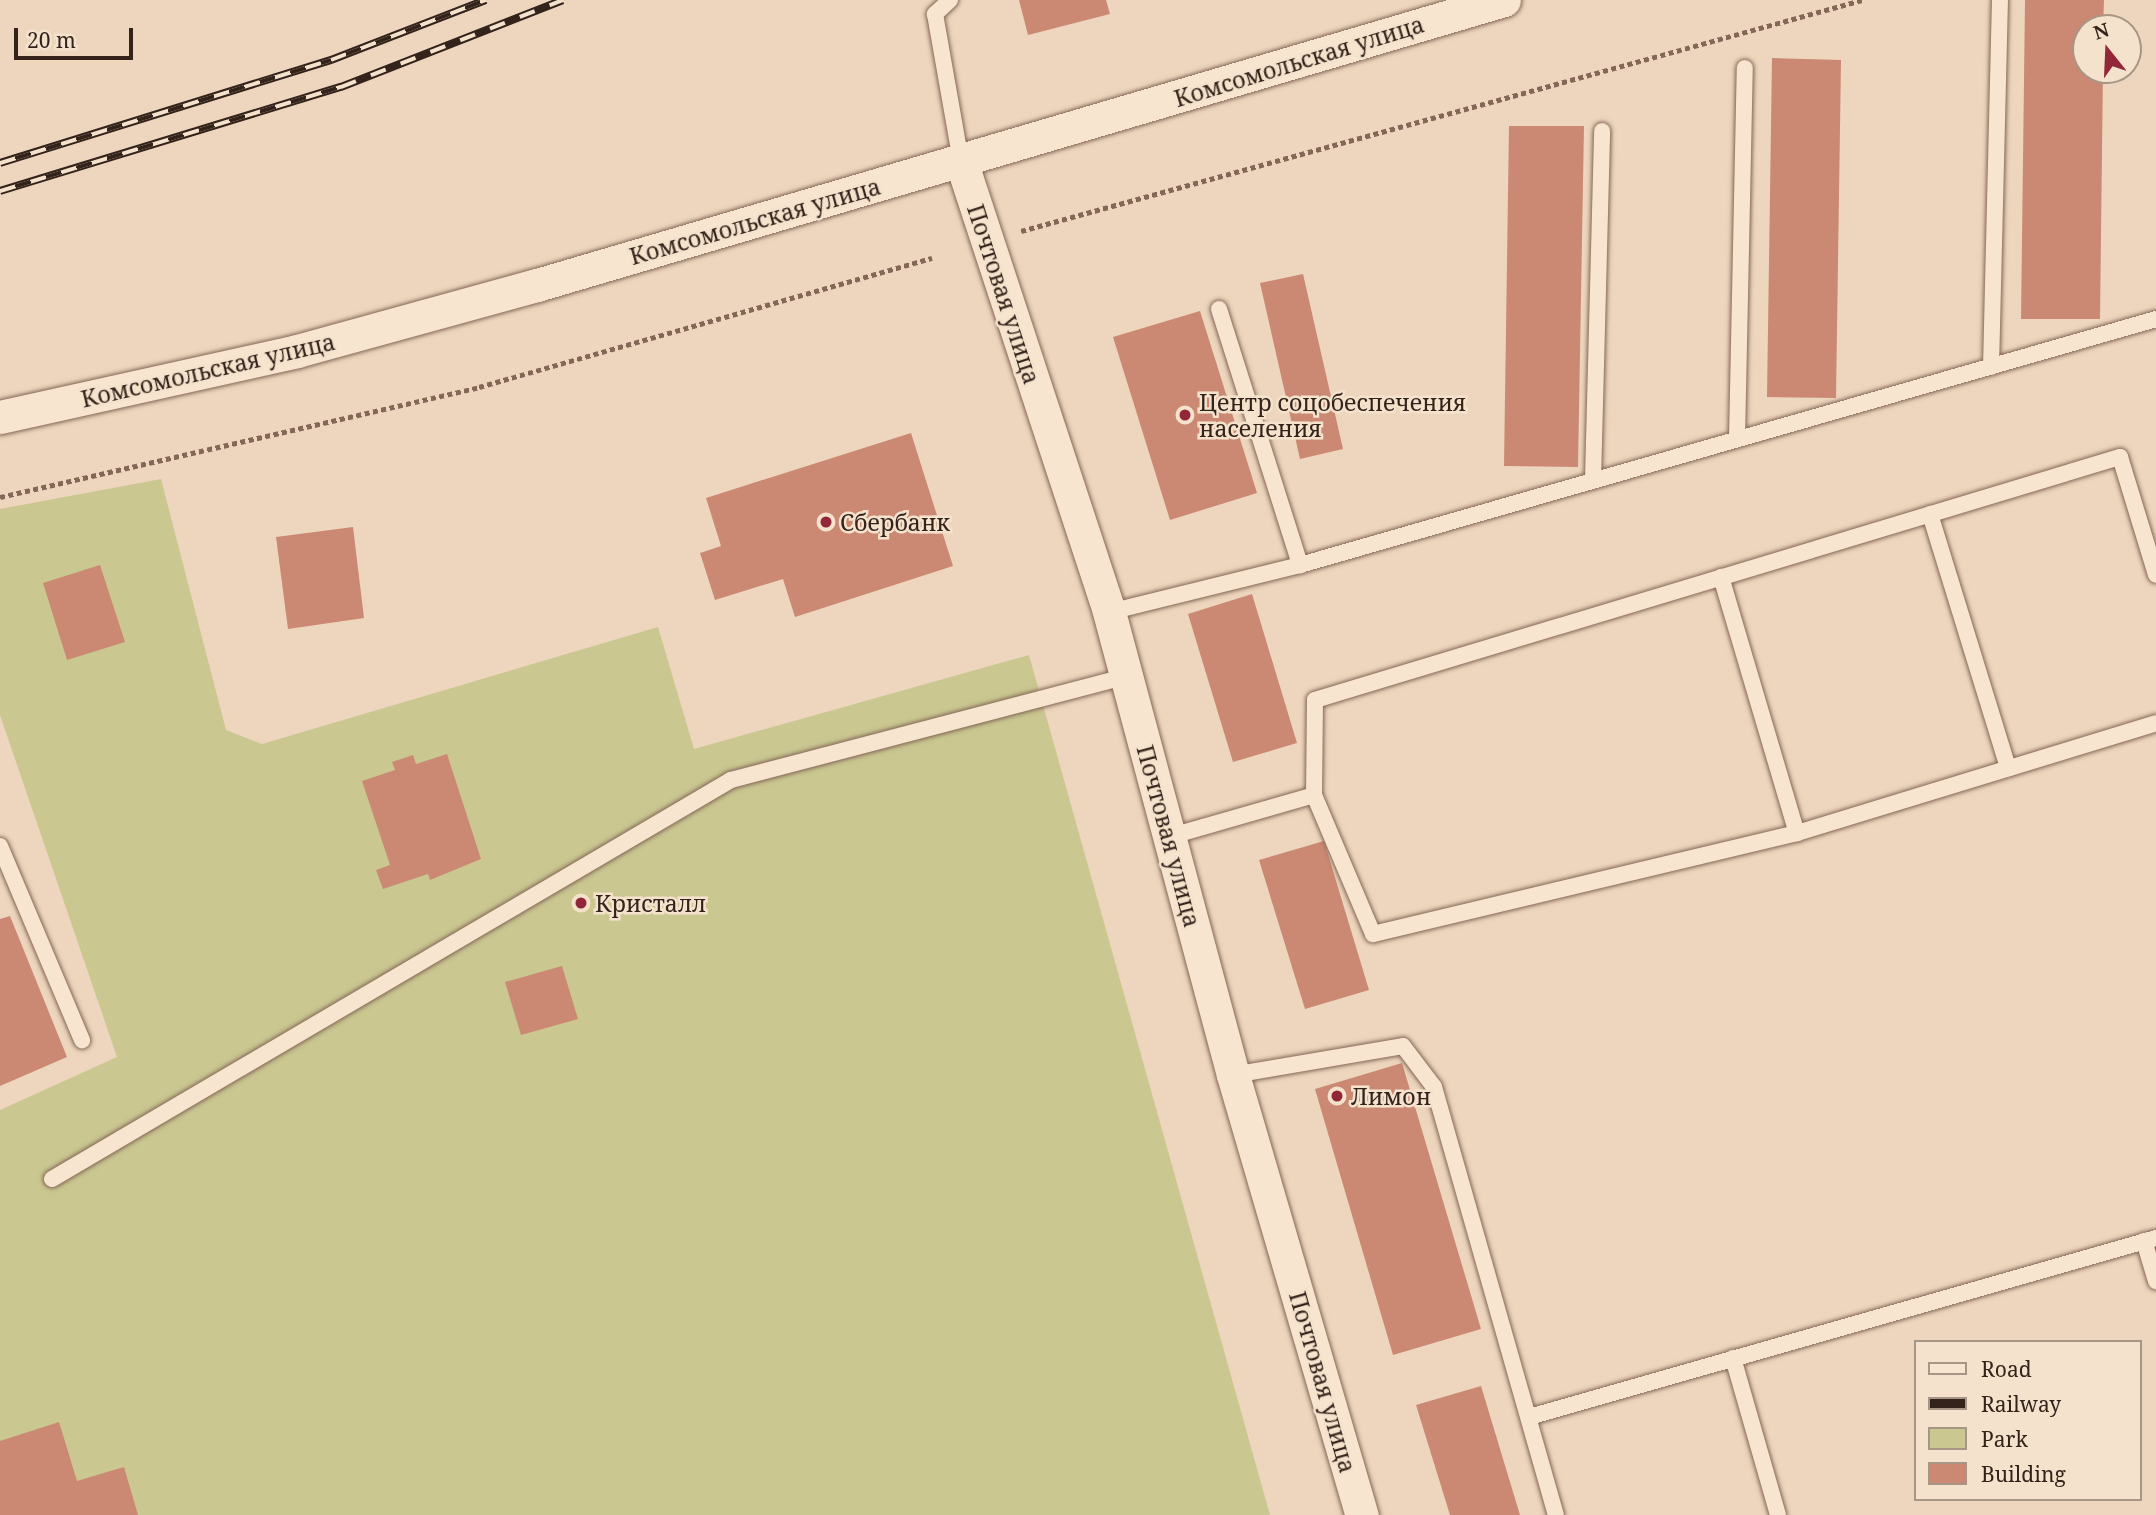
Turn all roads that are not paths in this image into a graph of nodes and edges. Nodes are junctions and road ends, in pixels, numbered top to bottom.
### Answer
1 (950, 0) edge
2 (1504, 0) edge
3 (2000, 0) edge
4 (936, 7) edge
5 (1745, 68) dead end
6 (1602, 131) dead end
7 (961, 161) junction
8 (1219, 309) dead end
9 (2156, 319) edge
10 (1991, 367) junction
11 (0, 416) edge
12 (1737, 439) junction
13 (1594, 480) junction
14 (1930, 514) junction
15 (1300, 565) junction
16 (2156, 575) edge
17 (1721, 577) junction
18 (1109, 612) junction
19 (1128, 676) junction
20 (2156, 723) edge
21 (2008, 768) junction
22 (1314, 795) junction
23 (1797, 833) junction
24 (1168, 837) junction
25 (0, 846) edge
26 (82, 1040) dead end
27 (1233, 1075) junction
28 (52, 1179) dead end
29 (2150, 1240) edge
30 (2156, 1281) edge
31 (1733, 1358) junction
32 (1529, 1417) junction
33 (1362, 1515) edge
34 (1556, 1515) edge
35 (1778, 1515) edge

1 - 4 lane
2 - 7 street, Комсомольская улица
3 - 10 lane
4 - 7 lane
5 - 12 lane
6 - 13 lane
7 - 11 street, Комсомольская улица
7 - 18 street, Почтовая улица
8 - 15 lane
9 - 10 lane
10 - 12 lane
12 - 13 lane
13 - 15 lane
14 - 16 lane
14 - 17 lane
14 - 21 lane
15 - 18 lane
17 - 22 lane
17 - 23 lane
18 - 19 street, Почтовая улица
19 - 24 street, Почтовая улица
19 - 28 lane
20 - 21 lane
21 - 23 lane
22 - 23 lane
22 - 24 lane
24 - 27 street, Почтовая улица
25 - 26 lane
27 - 32 lane
27 - 33 street, Почтовая улица
29 - 30 lane
29 - 31 lane
31 - 32 lane
31 - 35 lane
32 - 34 lane

